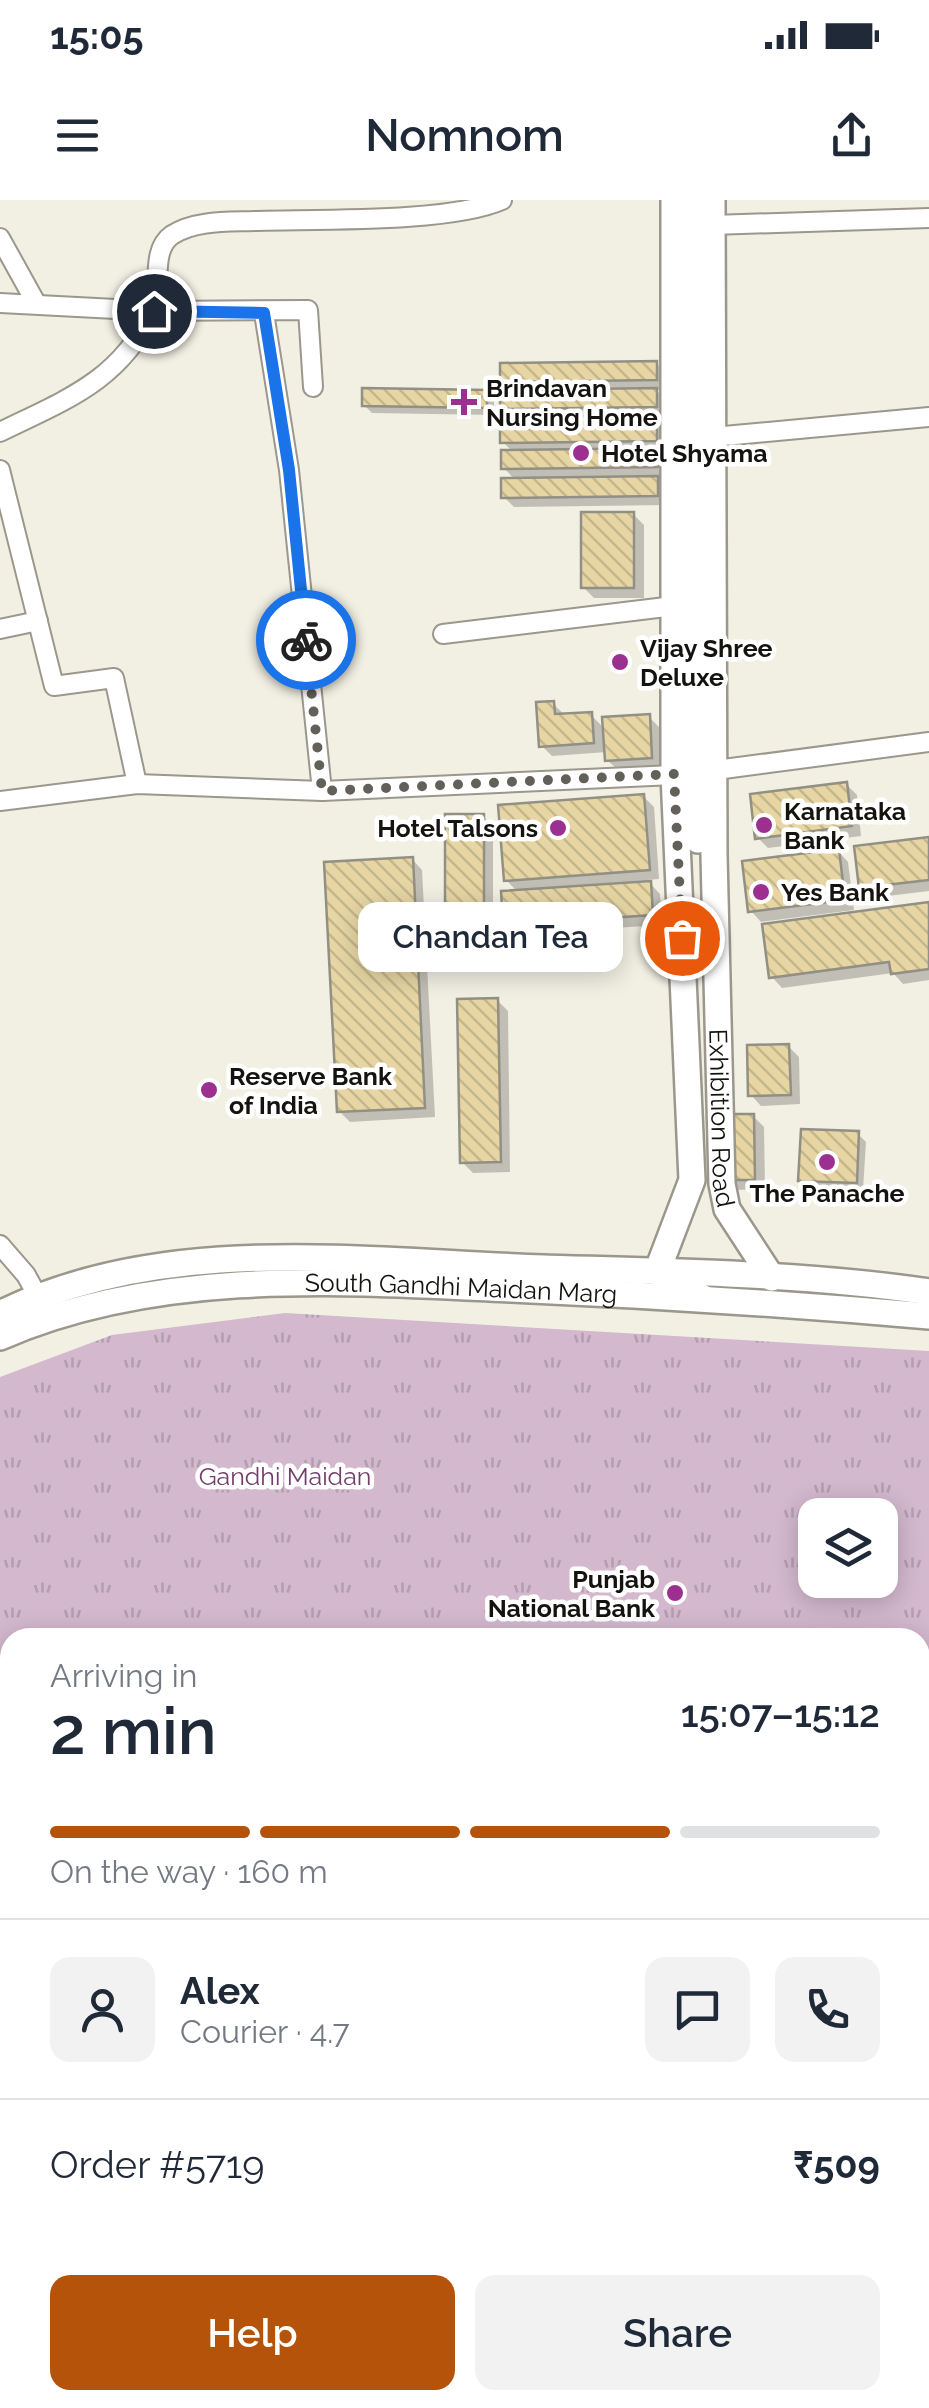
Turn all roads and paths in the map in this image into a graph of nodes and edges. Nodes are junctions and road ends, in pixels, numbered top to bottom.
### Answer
1 (237, 200) edge
2 (502, 200) edge
3 (674, 200) edge
4 (692, 200) edge
5 (712, 213) edge
6 (929, 218) edge
7 (242, 222) junction
8 (0, 238) edge
9 (0, 303) edge
10 (36, 303) junction
11 (154, 311) junction
12 (264, 313) junction
13 (313, 387) dead end
14 (929, 417) edge
15 (0, 432) edge
16 (713, 437) junction
17 (0, 470) edge
18 (674, 606) junction
19 (38, 621) junction
20 (0, 629) edge
21 (442, 634) dead end
22 (929, 742) edge
23 (716, 770) junction
24 (674, 774) junction
25 (137, 784) junction
26 (322, 791) junction
27 (0, 801) edge
28 (693, 933) junction
29 (716, 956) junction
30 (0, 1245) edge
31 (657, 1272) junction
32 (772, 1278) junction
33 (929, 1292) edge
34 (702, 1298) junction
35 (43, 1306) junction
36 (0, 1314) edge
37 (929, 1316) edge
38 (0, 1336) edge

1 - 7 street
2 - 7 street
3 - 18 main road
4 - 28 main road
5 - 6 street
5 - 16 main road, Exhibition Road
7 - 11 street
8 - 10 street
9 - 10 street
10 - 11 street
11 - 12 street
11 - 15 street
12 - 13 street
12 - 26 street
14 - 16 street
16 - 23 main road, Exhibition Road
17 - 19 street
18 - 21 street
18 - 24 main road
19 - 20 street
19 - 25 street
22 - 23 street
23 - 29 main road, Exhibition Road
24 - 26 street
24 - 28 main road
25 - 26 street
25 - 27 street
28 - 29 main road
28 - 31 main road
29 - 32 main road, Exhibition Road
30 - 35 street
31 - 32 main road
31 - 34 main road
31 - 35 main road
32 - 33 main road
34 - 35 main road, South Gandhi Maidan Marg
34 - 37 main road, South Gandhi Maidan Marg
35 - 36 main road
35 - 38 main road, South Gandhi Maidan Marg

